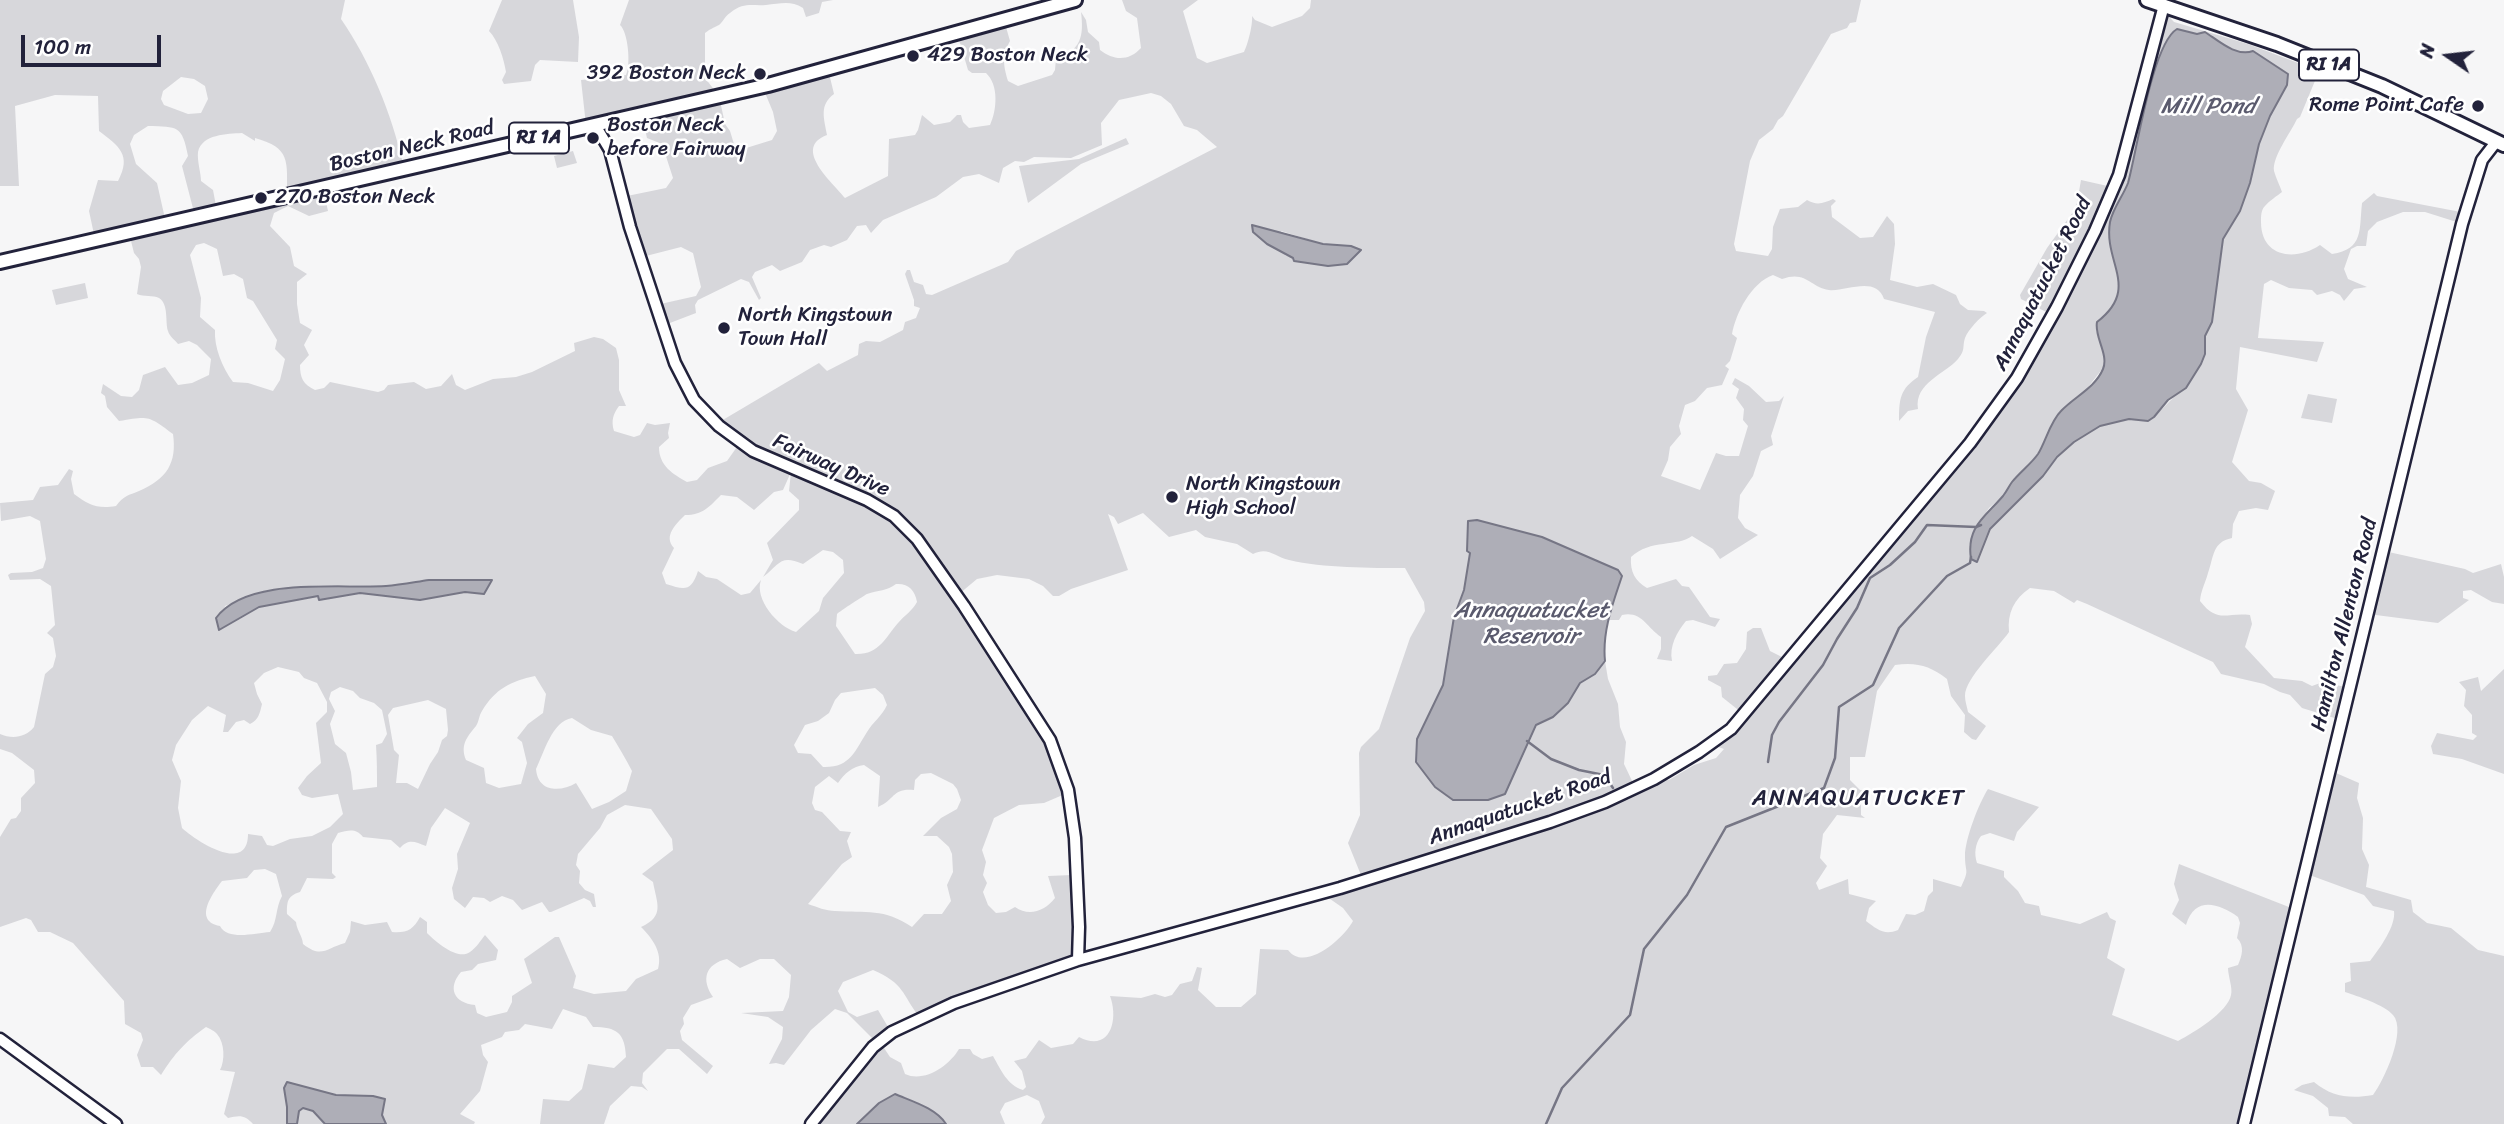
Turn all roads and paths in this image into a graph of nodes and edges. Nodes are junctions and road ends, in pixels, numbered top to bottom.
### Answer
1 (1075, 0) edge
2 (2147, 0) edge
3 (2164, 5) junction
4 (594, 125) junction
5 (2500, 143) edge
6 (0, 262) edge
7 (1078, 960) junction
8 (0, 1039) edge
9 (116, 1124) edge
10 (810, 1124) edge
11 (2244, 1124) edge

1 - 4 main road, Boston Neck Road / RI 1A
2 - 3 main road, RI 1A
3 - 5 main road, RI 1A
3 - 7 street, Annaquatucket Road
4 - 6 main road, Boston Neck Road / RI 1A
4 - 7 street, Fairway Drive
5 - 11 street, Hamilton Allenton Road
7 - 10 street, Annaquatucket Road
8 - 9 street

